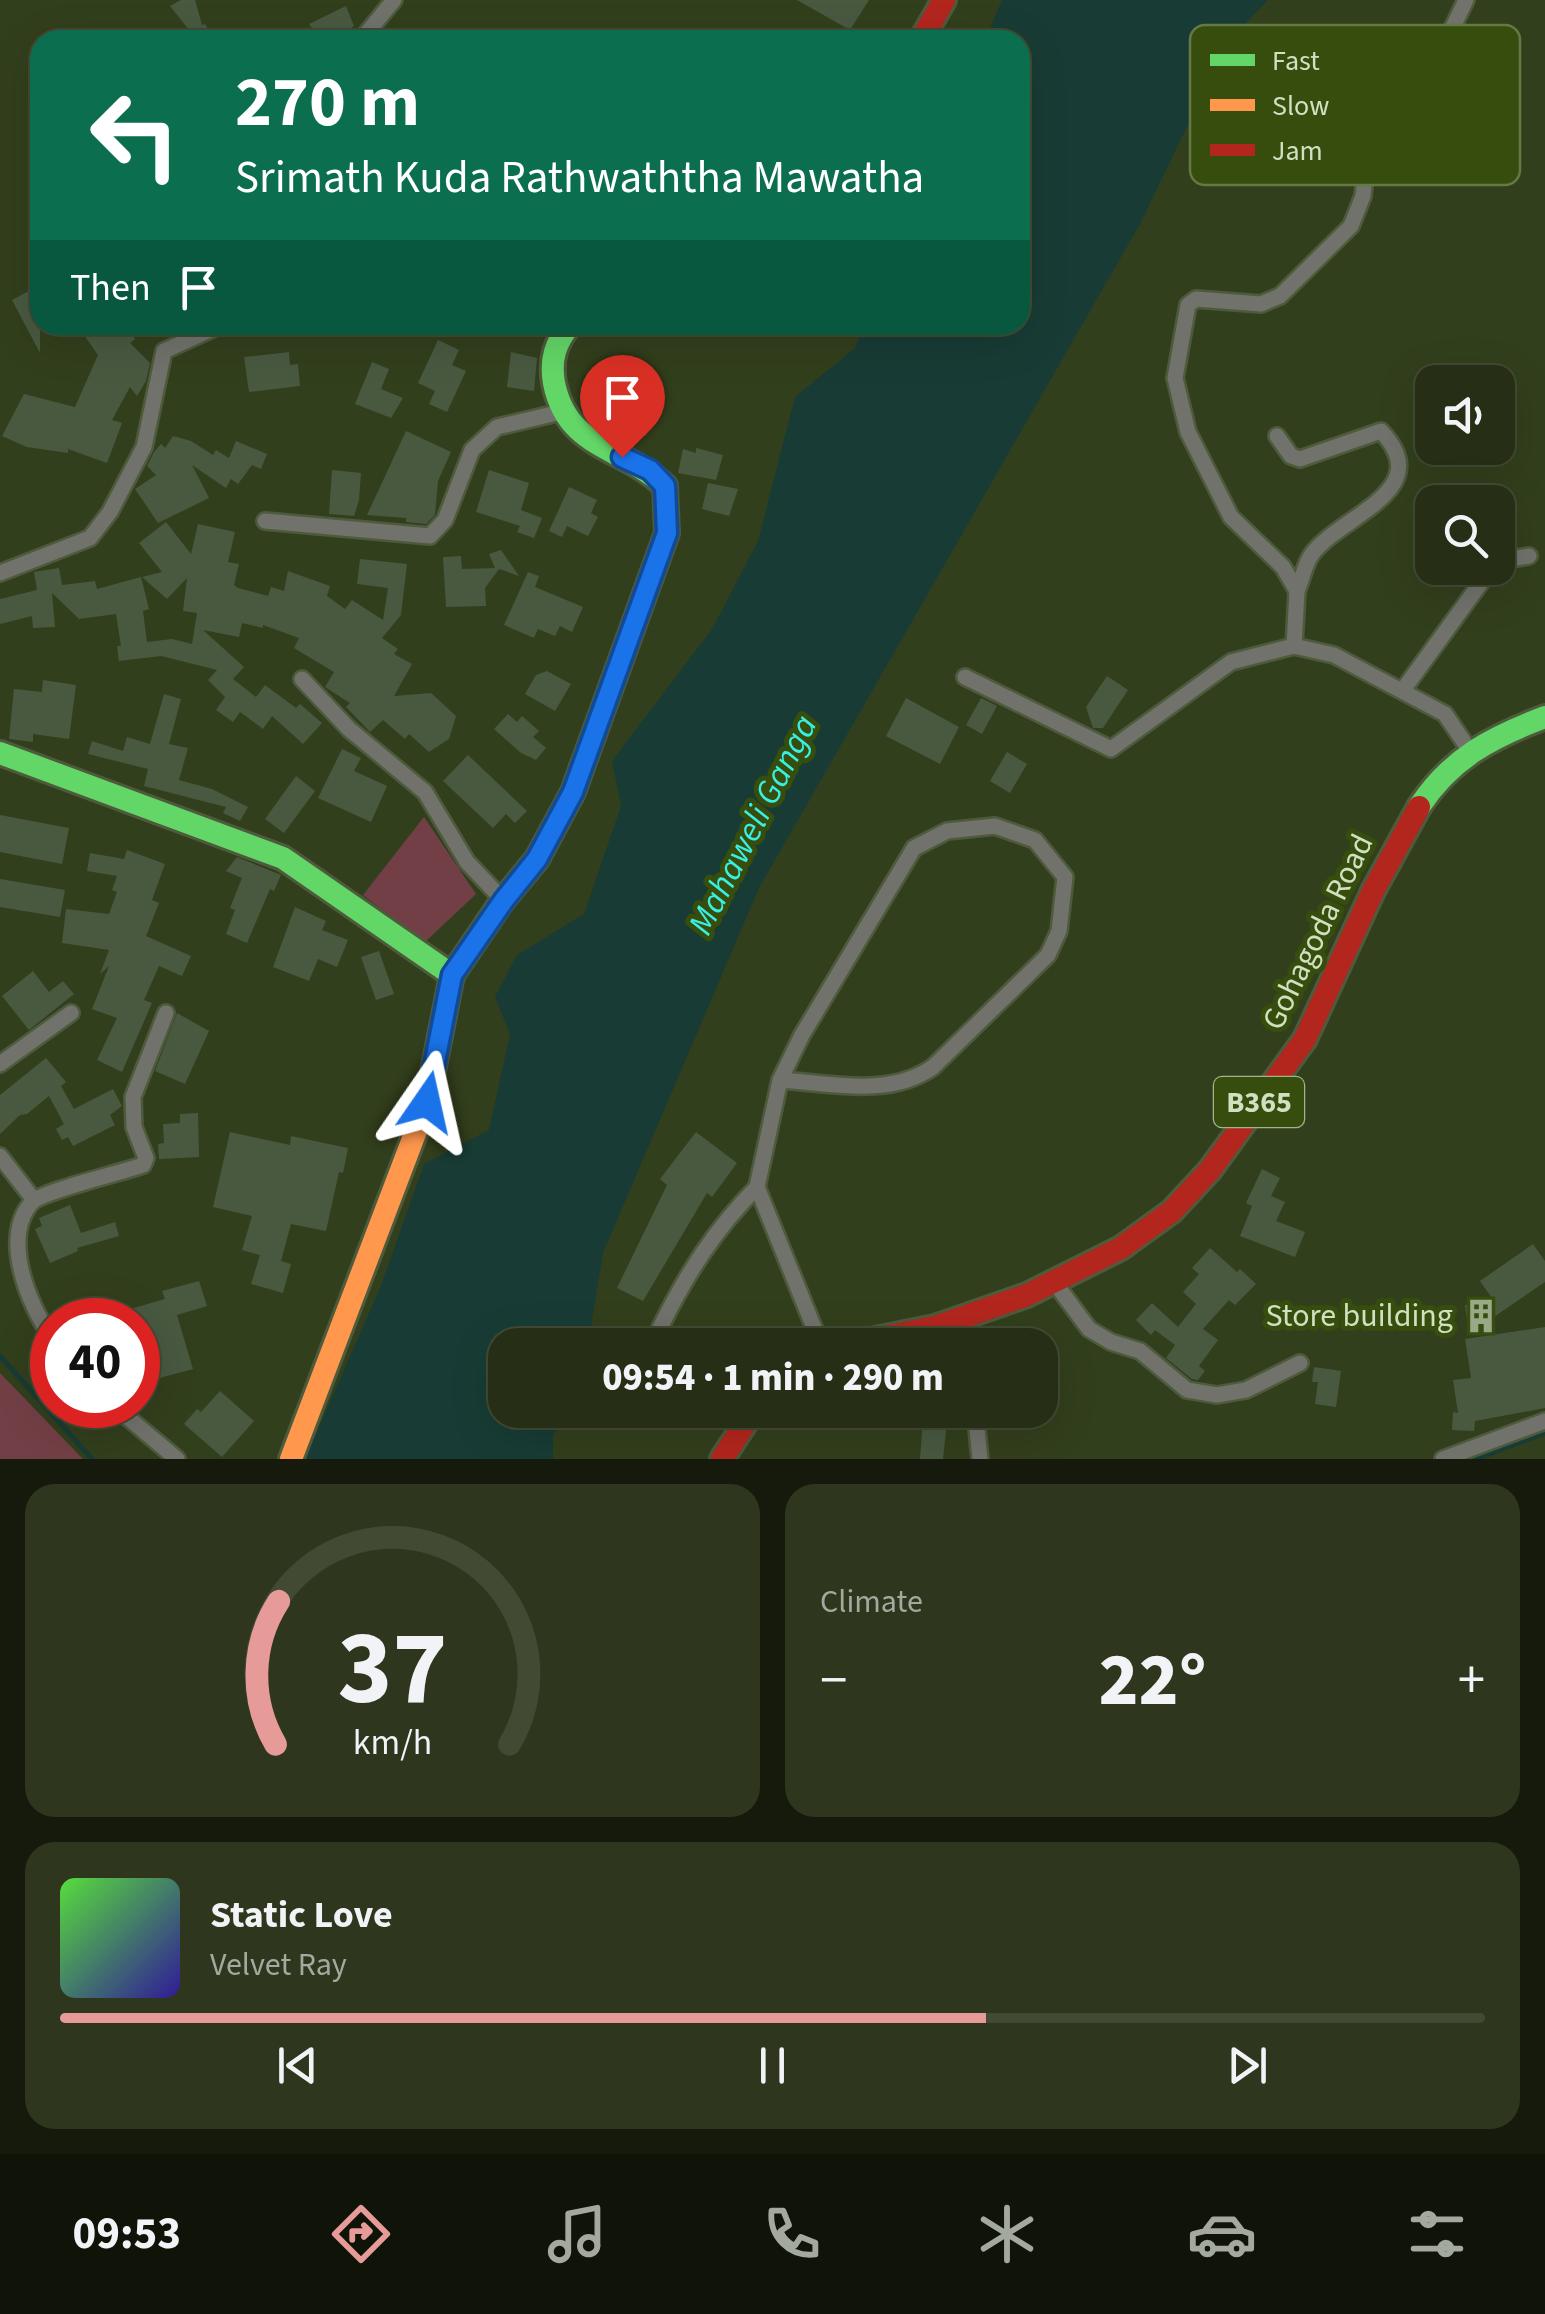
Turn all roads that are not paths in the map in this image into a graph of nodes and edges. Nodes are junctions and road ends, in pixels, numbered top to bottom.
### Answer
1 (394, 0) edge
2 (944, 0) edge
3 (1466, 0) edge
4 (1454, 25) edge
5 (369, 30) edge
6 (927, 30) edge
7 (1365, 185) edge
8 (201, 335) edge
9 (561, 335) edge
10 (561, 412) junction
11 (1277, 436) dead end
12 (265, 521) dead end
13 (1529, 556) dead end
14 (0, 573) edge
15 (1298, 591) junction
16 (1294, 646) junction
17 (965, 678) dead end
18 (302, 679) dead end
19 (1404, 690) junction
20 (1545, 718) edge
21 (1470, 751) junction
22 (0, 754) edge
23 (504, 900) junction
24 (452, 975) junction
25 (71, 1013) dead end
26 (166, 1014) dead end
27 (0, 1064) edge
28 (780, 1080) junction
29 (0, 1156) edge
30 (757, 1187) junction
31 (34, 1200) junction
32 (1055, 1283) junction
33 (30, 1307) edge
34 (660, 1328) dead end
35 (814, 1328) edge
36 (924, 1328) edge
37 (1300, 1362) dead end
38 (1545, 1421) edge
39 (140, 1428) edge
40 (742, 1428) edge
41 (977, 1428) edge
42 (177, 1459) edge
43 (291, 1459) edge
44 (722, 1459) edge
45 (980, 1459) edge
46 (1442, 1459) edge

1 - 5 street
2 - 6 street
3 - 4 street
7 - 15 street
8 - 14 street
9 - 10 street
10 - 12 street
10 - 23 street
11 - 15 street
13 - 19 street
15 - 16 street
16 - 17 street
16 - 19 street
18 - 23 street
19 - 21 street
20 - 21 street, Gohagoda Road / B365
21 - 32 street, Gohagoda Road / B365
22 - 24 street
23 - 24 street
24 - 43 street
25 - 27 street
26 - 31 street
28 - 28 street
28 - 30 street
29 - 31 street
30 - 34 street
30 - 35 street
31 - 33 street
32 - 36 street, Gohagoda Road / B365
32 - 37 street
38 - 46 street
39 - 42 street
40 - 44 street
41 - 45 street

